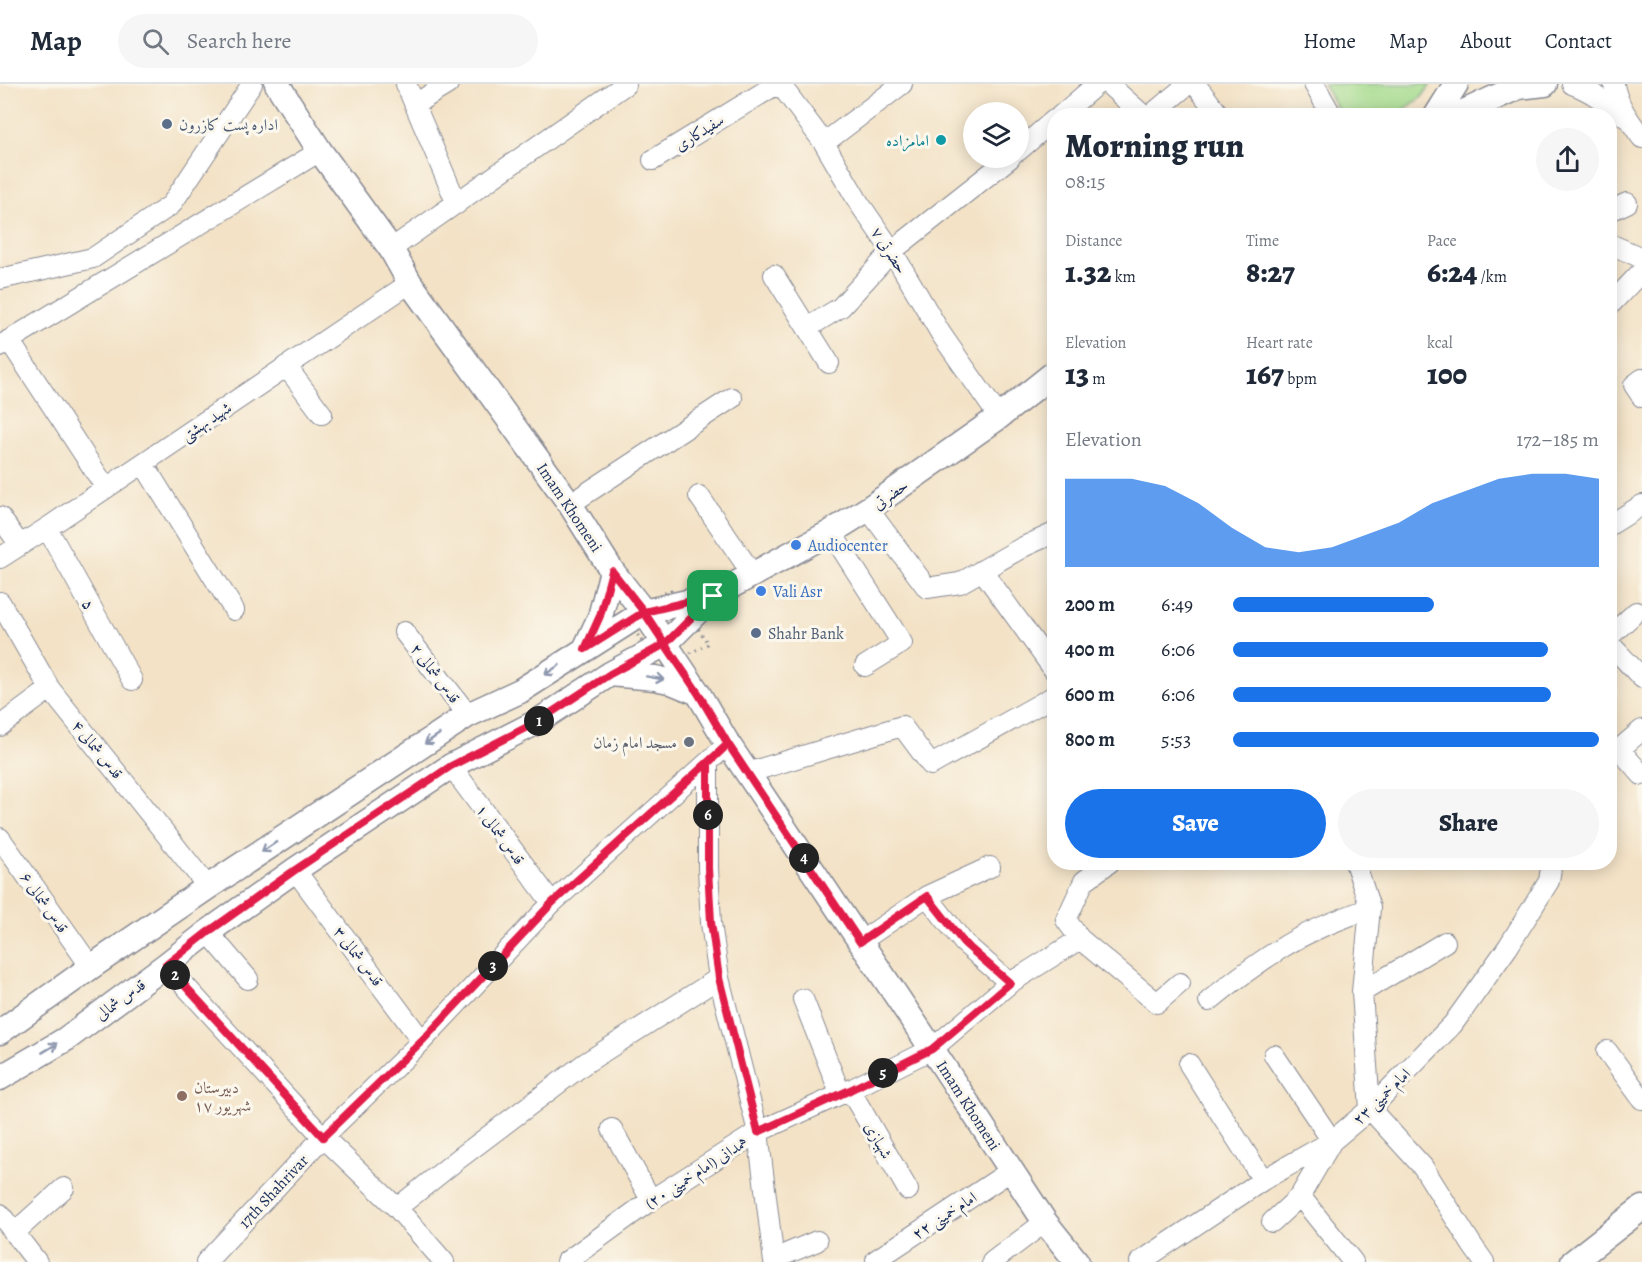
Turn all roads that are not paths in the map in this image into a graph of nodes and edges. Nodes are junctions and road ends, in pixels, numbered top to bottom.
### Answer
1 (252, 84) edge
2 (277, 84) edge
3 (406, 84) edge
4 (448, 84) edge
5 (626, 84) edge
6 (778, 84) edge
7 (902, 84) edge
8 (1097, 84) edge
9 (1108, 84) edge
10 (1188, 84) edge
11 (1195, 84) edge
12 (1314, 84) edge
13 (1456, 84) edge
14 (1545, 84) edge
15 (1572, 84) edge
16 (1614, 84) edge
17 (1508, 86) edge
18 (415, 104) junction
19 (1069, 108) edge
20 (1135, 108) edge
21 (1160, 108) edge
22 (1214, 108) edge
23 (1328, 108) edge
24 (1441, 108) edge
25 (1469, 108) edge
26 (1613, 108) edge
27 (1617, 111) edge
28 (1628, 119) junction
29 (1047, 126) edge
30 (1642, 138) edge
31 (1029, 142) edge
32 (824, 143) junction
33 (320, 151) junction
34 (652, 160) dead end
35 (997, 168) edge
36 (458, 204) junction
37 (1617, 247) edge
38 (391, 249) junction
39 (892, 251) junction
40 (1642, 258) edge
41 (1642, 271) edge
42 (774, 275) dead end
43 (0, 279) edge
44 (410, 283) junction
45 (1617, 298) edge
46 (807, 328) junction
47 (4, 343) edge
48 (829, 363) dead end
49 (286, 366) junction
50 (1642, 379) edge
51 (1047, 381) edge
52 (1642, 397) edge
53 (732, 398) dead end
54 (322, 414) dead end
55 (999, 417) junction
56 (143, 463) junction
57 (106, 488) junction
58 (699, 496) dead end
59 (570, 504) junction
60 (1642, 506) edge
61 (868, 509) junction
62 (0, 517) edge
63 (1617, 521) edge
64 (46, 528) junction
65 (831, 532) junction
66 (1047, 536) edge
67 (20, 545) junction
68 (0, 558) edge
69 (982, 570) junction
70 (612, 571) junction
71 (753, 575) junction
72 (713, 596) junction
73 (0, 602) edge
74 (234, 610) dead end
75 (644, 612) junction
76 (1636, 612) dead end
77 (1617, 630) edge
78 (405, 632) dead end
79 (665, 644) junction
80 (585, 649) junction
81 (1617, 651) edge
82 (1047, 660) edge
83 (865, 666) dead end
84 (610, 674) junction
85 (1642, 678) edge
86 (132, 680) dead end
87 (50, 689) junction
88 (698, 693) junction
89 (1047, 700) edge
90 (468, 715) junction
91 (0, 726) edge
92 (1642, 730) edge
93 (728, 744) junction
94 (1617, 751) edge
95 (1617, 755) edge
96 (708, 763) junction
97 (451, 766) junction
98 (747, 773) junction
99 (1642, 775) edge
100 (0, 838) edge
101 (990, 867) dead end
102 (295, 870) junction
103 (1099, 870) edge
104 (1358, 870) edge
105 (1551, 870) edge
106 (208, 887) junction
107 (927, 896) junction
108 (552, 903) junction
109 (1370, 908) junction
110 (208, 932) junction
111 (1080, 939) junction
112 (860, 942) junction
113 (1445, 942) dead end
114 (166, 965) junction
115 (91, 967) junction
116 (719, 978) junction
117 (248, 979) dead end
118 (1010, 983) junction
119 (1180, 983) dead end
120 (1362, 992) junction
121 (802, 999) dead end
122 (1209, 1001) dead end
123 (0, 1032) edge
124 (422, 1041) junction
125 (932, 1049) junction
126 (1607, 1051) dead end
127 (1274, 1055) dead end
128 (1189, 1064) dead end
129 (0, 1078) edge
130 (845, 1092) junction
131 (1642, 1099) edge
132 (1370, 1109) junction
133 (612, 1129) dead end
134 (758, 1132) junction
135 (323, 1137) junction
136 (1332, 1141) junction
137 (1012, 1170) junction
138 (1263, 1180) junction
139 (64, 1188) dead end
140 (908, 1190) dead end
141 (1300, 1196) junction
142 (651, 1200) junction
143 (398, 1208) junction
144 (1642, 1208) edge
145 (0, 1214) edge
146 (1045, 1222) junction
147 (1272, 1222) dead end
148 (15, 1233) junction
149 (817, 1241) dead end
150 (774, 1260) edge
151 (876, 1260) dead end
152 (37, 1262) edge
153 (206, 1262) edge
154 (444, 1262) edge
155 (566, 1262) edge
156 (992, 1262) edge
157 (1077, 1262) edge
158 (1140, 1262) edge
159 (1353, 1262) edge
160 (1484, 1262) edge
161 (1573, 1262) edge

1 - 43 street
2 - 33 main road, Imam Khomeni
3 - 18 street
4 - 18 street
5 - 36 street
6 - 32 street, حضرتی ۷
6 - 34 street, سفیدکاری
7 - 32 street
8 - 19 street
9 - 20 street
10 - 21 street
11 - 22 street
12 - 23 street
13 - 24 main road
14 - 17 main road
15 - 26 street
16 - 28 street
17 - 25 main road
18 - 36 street
27 - 28 street
28 - 30 street
29 - 31 street
32 - 39 street, حضرتی ۷
33 - 38 main road, Imam Khomeni
33 - 47 street
35 - 39 street
36 - 38 street
37 - 40 street
38 - 44 main road, Imam Khomeni
39 - 46 street
39 - 55 street, حضرتی ۷
41 - 45 street
42 - 46 street
44 - 49 street, شهید بهشتی
44 - 59 main road, Imam Khomeni
46 - 48 street
47 - 57 street
49 - 54 street
49 - 56 street, شهید بهشتی
50 - 52 street
51 - 55 main road, حضرتی
53 - 59 street
55 - 61 main road, حضرتی
56 - 57 street, شهید بهشتی
56 - 74 street
57 - 64 street, شهید بهشتی
58 - 71 street
59 - 70 main road, Imam Khomeni
60 - 63 street
61 - 65 main road, حضرتی
61 - 69 street
62 - 67 street
64 - 67 street, شهید بهشتی
64 - 86 street, ۵
65 - 71 main road, حضرتی
65 - 83 street
66 - 69 street
67 - 68 street, شهید بهشتی
69 - 82 street
70 - 75 main road, Imam Khomeni
70 - 80 main road
71 - 72 main road, حضرتی
72 - 75 main road
72 - 79 main road, قدس شمالی
73 - 87 street, قدس شمالی ۴
75 - 79 main road, Imam Khomeni
75 - 80 main road
76 - 77 street
78 - 90 street, قدس شمالی ۲
79 - 84 main road, قدس شمالی
79 - 88 main road, Imam Khomeni
80 -> 90 main road
81 - 85 street
84 -> 88 main road
84 - 97 main road, قدس شمالی
87 - 91 street
87 - 106 street, قدس شمالی ۴
88 - 93 main road, Imam Khomeni
89 - 98 street
90 -> 106 main road
92 - 94 street
93 - 96 street, 17th Shahrivar
93 - 98 main road, Imam Khomeni
95 - 99 street
96 - 108 street, 17th Shahrivar
96 - 116 street
97 - 102 main road, قدس شمالی
97 - 108 street, قدس شمالی ۱
98 - 112 main road, Imam Khomeni
100 - 115 street, قدس شمالی ۶
101 - 107 street
102 - 110 main road, قدس شمالی
102 - 124 street, ۳ قدس شمالی
103 - 111 street
104 - 109 street
105 - 132 street, امام خمینی ۲۳
106 - 115 main road
107 - 112 street
107 - 118 street
108 - 124 street, 17th Shahrivar
109 - 120 street
109 - 122 street
110 - 114 main road, قدس شمالی
110 - 117 street
111 - 118 street, همدانی (امام خمینی ۲۰)
111 - 119 street
112 - 125 main road, Imam Khomeni
113 - 120 street
129 -> 114 main road, قدس شمالی
114 - 135 street
115 - 123 main road
116 - 134 street
116 - 143 street
118 - 125 street, همدانی (امام خمینی ۲۰)
120 - 132 street
121 - 130 street, شهبازی
124 - 135 street, 17th Shahrivar
125 - 130 street, همدانی (امام خمینی ۲۰)
125 - 137 main road, Imam Khomeni
126 - 131 street
127 - 136 street
128 - 138 street
130 - 134 street, همدانی (امام خمینی ۲۰)
130 - 140 street, شهبازی
132 - 136 street, امام خمینی ۲۳
132 - 160 street
133 - 142 street
134 - 142 street, همدانی (امام خمینی ۲۰)
134 - 150 street
135 - 143 street
135 - 153 street, 17th Shahrivar
136 - 138 street, امام خمینی ۲۳
136 - 141 street
137 - 146 main road, Imam Khomeni
137 - 151 street, امام خمینی ۲۲
138 - 158 street, امام خمینی ۲۳
139 - 148 street
141 - 147 street
141 - 159 street
142 - 155 street, همدانی (امام خمینی ۲۰)
143 - 154 street
144 - 161 main road
145 - 148 street
146 - 156 street
146 - 157 main road, Imam Khomeni
148 - 152 street
149 - 150 street

